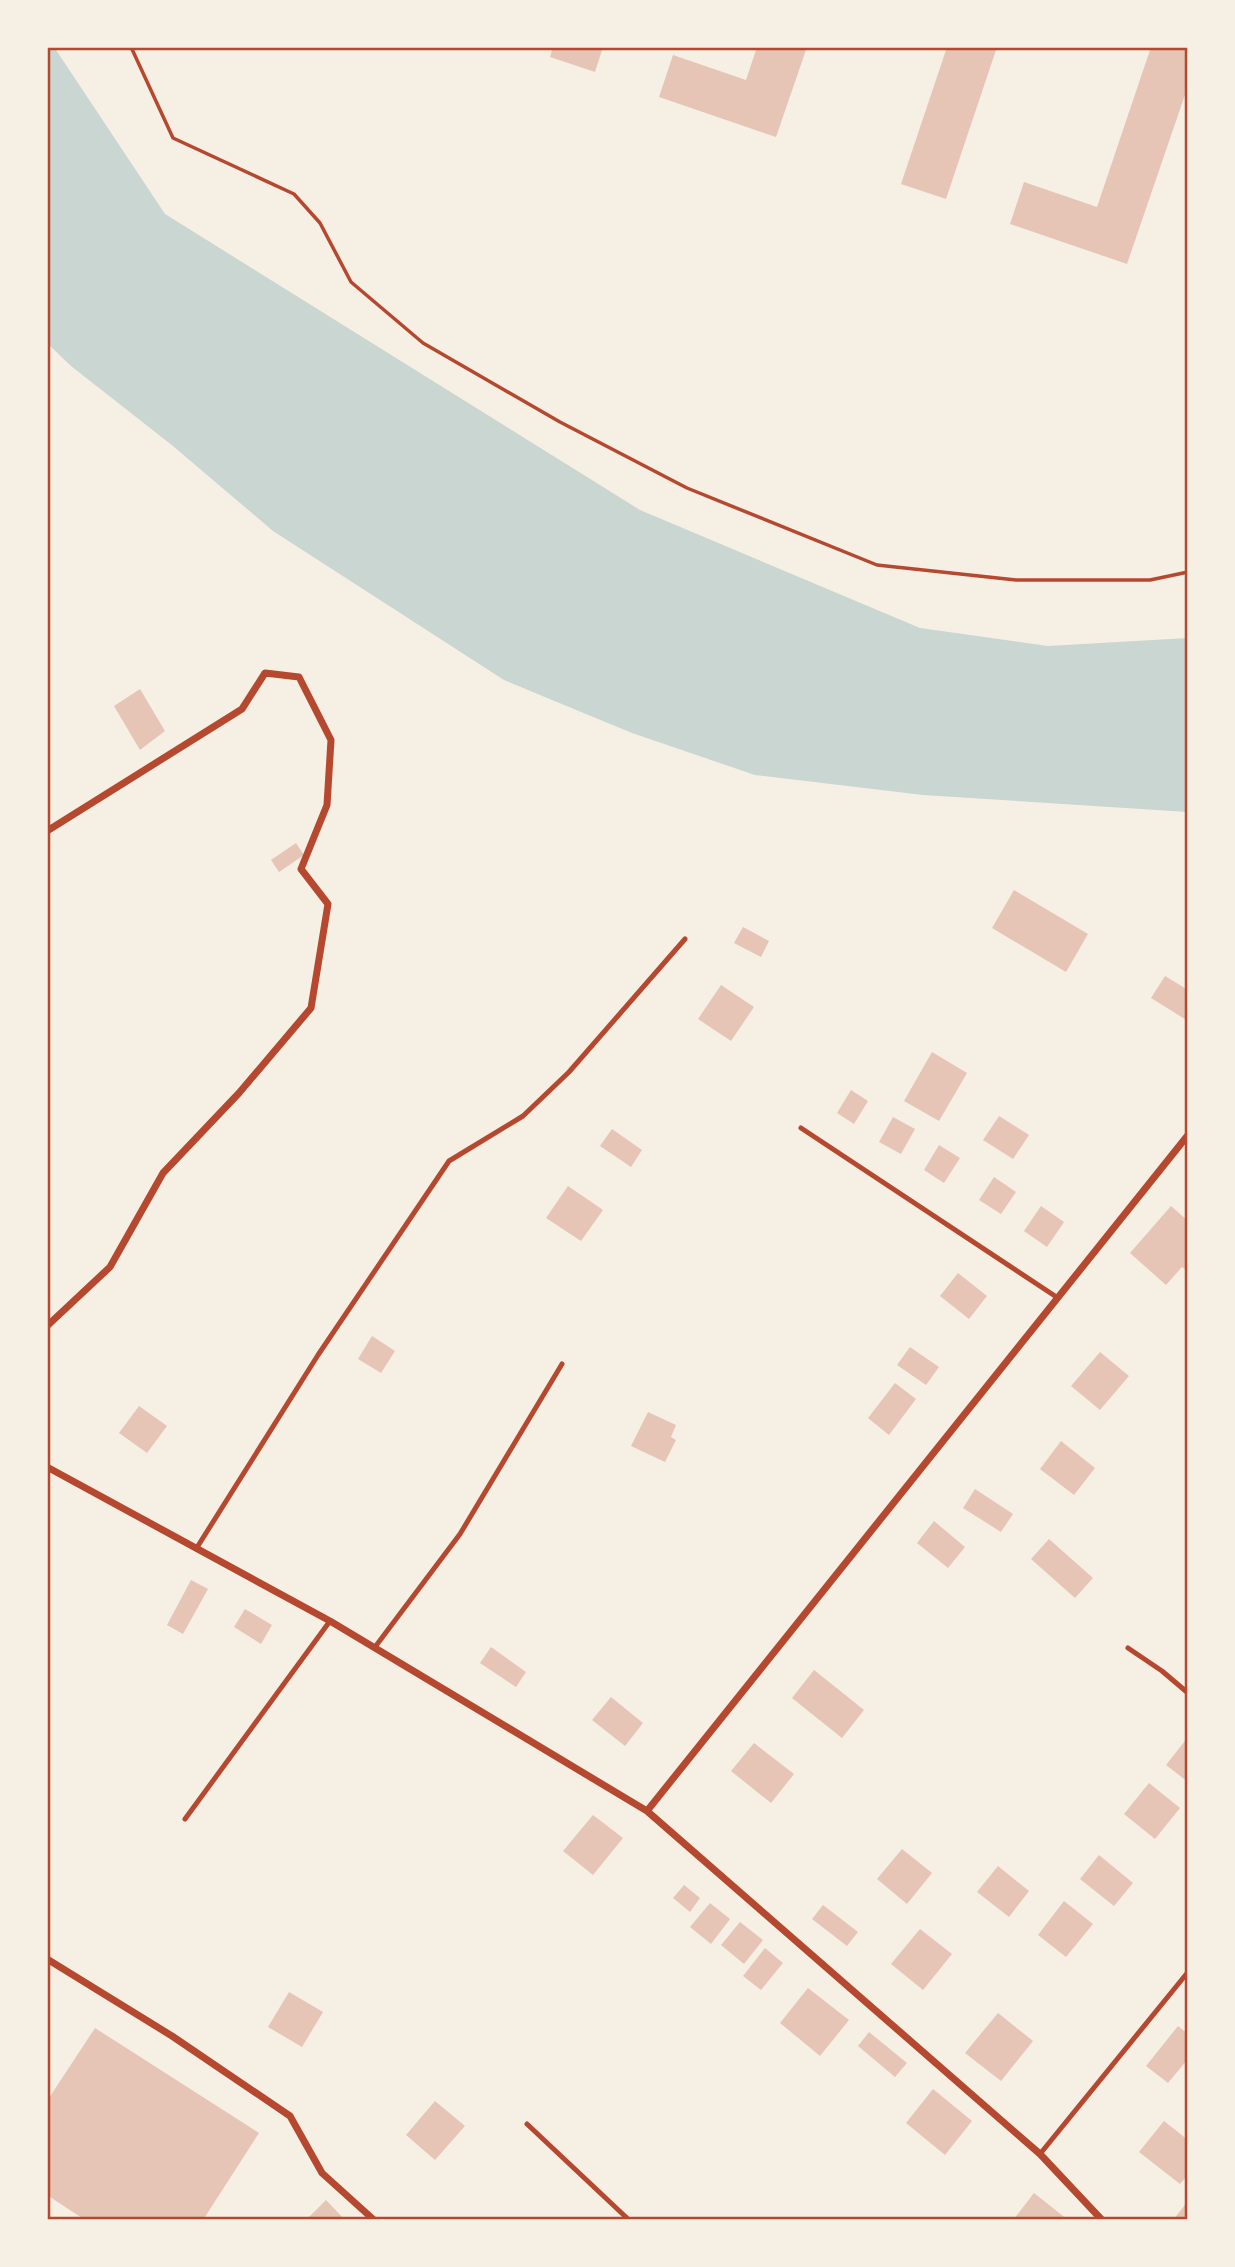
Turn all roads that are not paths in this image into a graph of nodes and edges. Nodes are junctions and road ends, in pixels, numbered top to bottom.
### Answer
1 (47, 831) edge
2 (685, 939) dead end
3 (800, 1128) dead end
4 (1188, 1135) edge
5 (1058, 1298) junction
6 (47, 1326) edge
7 (562, 1364) dead end
8 (47, 1467) edge
9 (197, 1549) junction
10 (330, 1621) junction
11 (375, 1647) junction
12 (1128, 1648) dead end
13 (1188, 1693) edge
14 (646, 1811) junction
15 (185, 1819) dead end
16 (47, 1959) edge
17 (1188, 1972) edge
18 (527, 2124) dead end
19 (1040, 2154) junction
20 (374, 2220) edge
21 (629, 2220) edge
22 (1102, 2220) edge

1 - 6 street
2 - 9 lane
3 - 5 lane
4 - 5 street
5 - 14 street
7 - 11 lane
8 - 9 street
9 - 10 street
10 - 11 street
10 - 15 lane
11 - 14 street
12 - 13 lane
14 - 19 street
16 - 20 street
17 - 19 lane
18 - 21 lane
19 - 22 street

